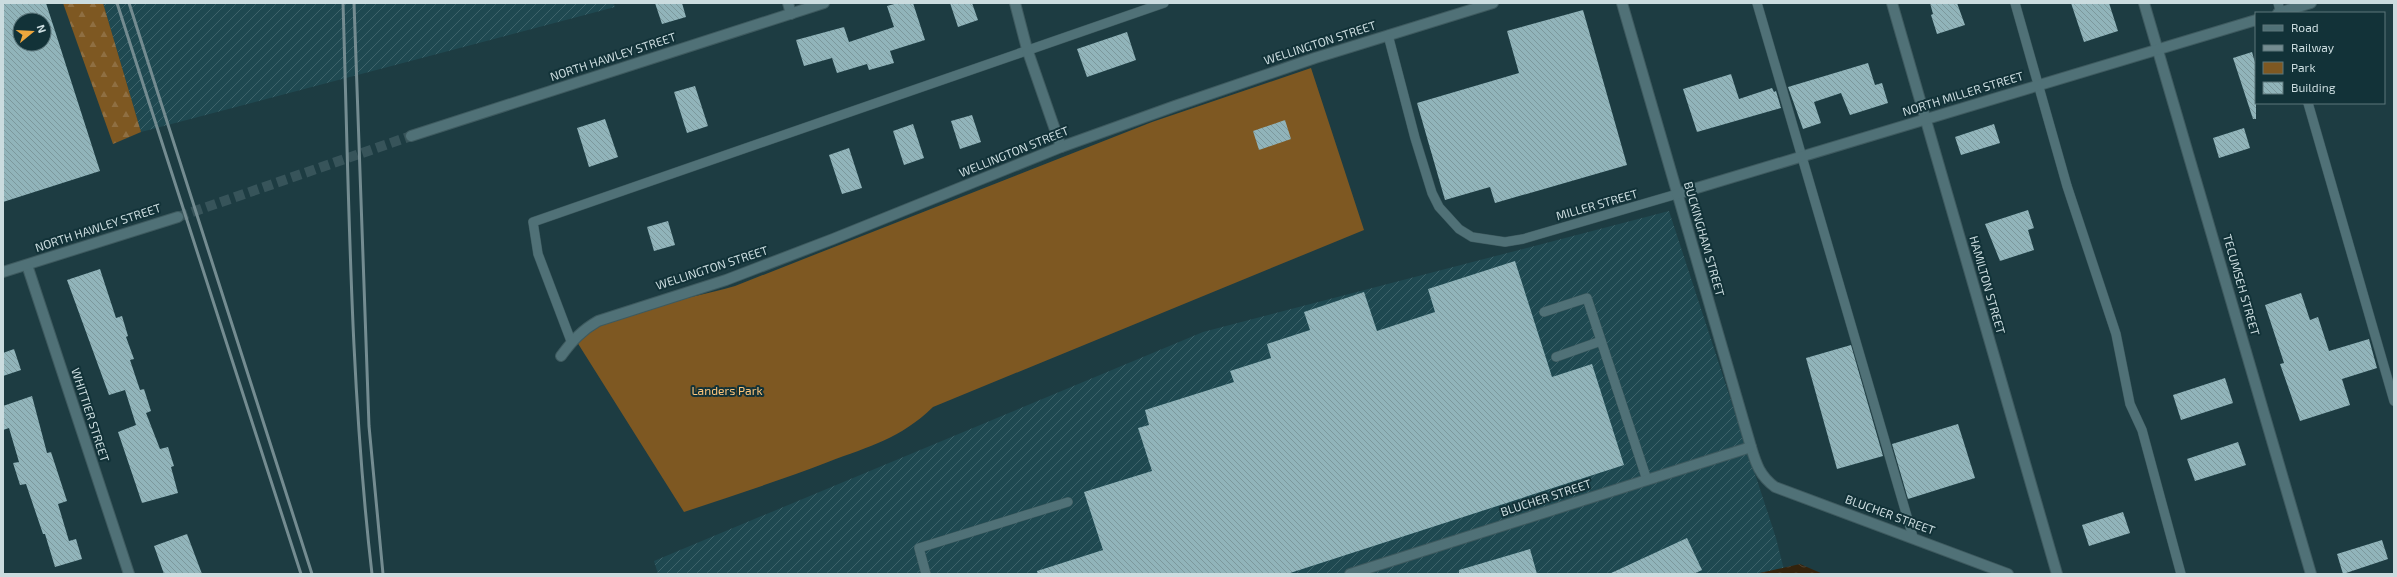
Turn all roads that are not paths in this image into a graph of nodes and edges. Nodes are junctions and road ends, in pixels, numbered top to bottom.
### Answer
1 (788, 3) edge
2 (824, 3) edge
3 (1015, 3) edge
4 (1164, 3) edge
5 (1493, 3) edge
6 (1622, 3) edge
7 (1758, 3) edge
8 (1892, 3) edge
9 (2015, 3) edge
10 (2144, 3) edge
11 (2311, 3) edge
12 (2280, 10) edge
13 (791, 14) junction
14 (2255, 20) edge
15 (1388, 35) junction
16 (1027, 49) junction
17 (2158, 49) junction
18 (2039, 85) junction
19 (2308, 104) edge
20 (1926, 119) junction
21 (411, 136) tunnel mouth
22 (1061, 147) junction
23 (1802, 156) junction
24 (1678, 194) junction
25 (178, 217) tunnel mouth
26 (27, 264) junction
27 (3, 272) edge
28 (1544, 312) dead end
29 (571, 341) junction
30 (1601, 341) junction
31 (561, 356) dead end
32 (1556, 357) dead end
33 (2394, 401) edge
34 (1751, 447) junction
35 (1647, 480) junction
36 (1765, 480) joint
37 (1068, 502) dead end
38 (1913, 537) junction
39 (129, 574) edge
40 (926, 574) edge
41 (1350, 574) edge
42 (2008, 574) edge
43 (2057, 574) edge
44 (2181, 574) edge
45 (2311, 574) edge

1 - 13 street
2 - 13 street, NORTH HAWLEY STREET
3 - 16 street
4 - 16 lane
5 - 15 street, WELLINGTON STREET
6 - 24 street, BUCKINGHAM STREET
7 - 23 lane
8 - 20 street, HAMILTON STREET
9 - 18 lane
10 - 17 street, TECUMSEH STREET
11 - 12 street
13 - 21 street, NORTH HAWLEY STREET
14 - 17 street, NORTH MILLER STREET
15 - 22 street, WELLINGTON STREET
15 - 24 lane, MILLER STREET
16 - 22 street
16 - 29 lane
17 - 18 street, NORTH MILLER STREET
17 - 45 street, TECUMSEH STREET
18 - 20 street, NORTH MILLER STREET
18 - 44 lane
19 - 33 lane
20 - 23 street, NORTH MILLER STREET
20 - 43 street, HAMILTON STREET
22 - 29 street, WELLINGTON STREET
23 - 24 street, NORTH MILLER STREET
23 - 38 lane
24 - 34 street, BUCKINGHAM STREET
25 - 26 street, NORTH HAWLEY STREET
26 - 27 street, NORTH HAWLEY STREET
26 - 39 street, WHITTIER STREET
28 - 30 lane
29 - 31 street, WELLINGTON STREET
30 - 32 lane
30 - 35 lane
34 - 35 street, BLUCHER STREET
34 - 36 street, BUCKINGHAM STREET
35 - 41 street, BLUCHER STREET
36 - 38 street, BLUCHER STREET
37 - 40 lane
38 - 42 street, BLUCHER STREET

